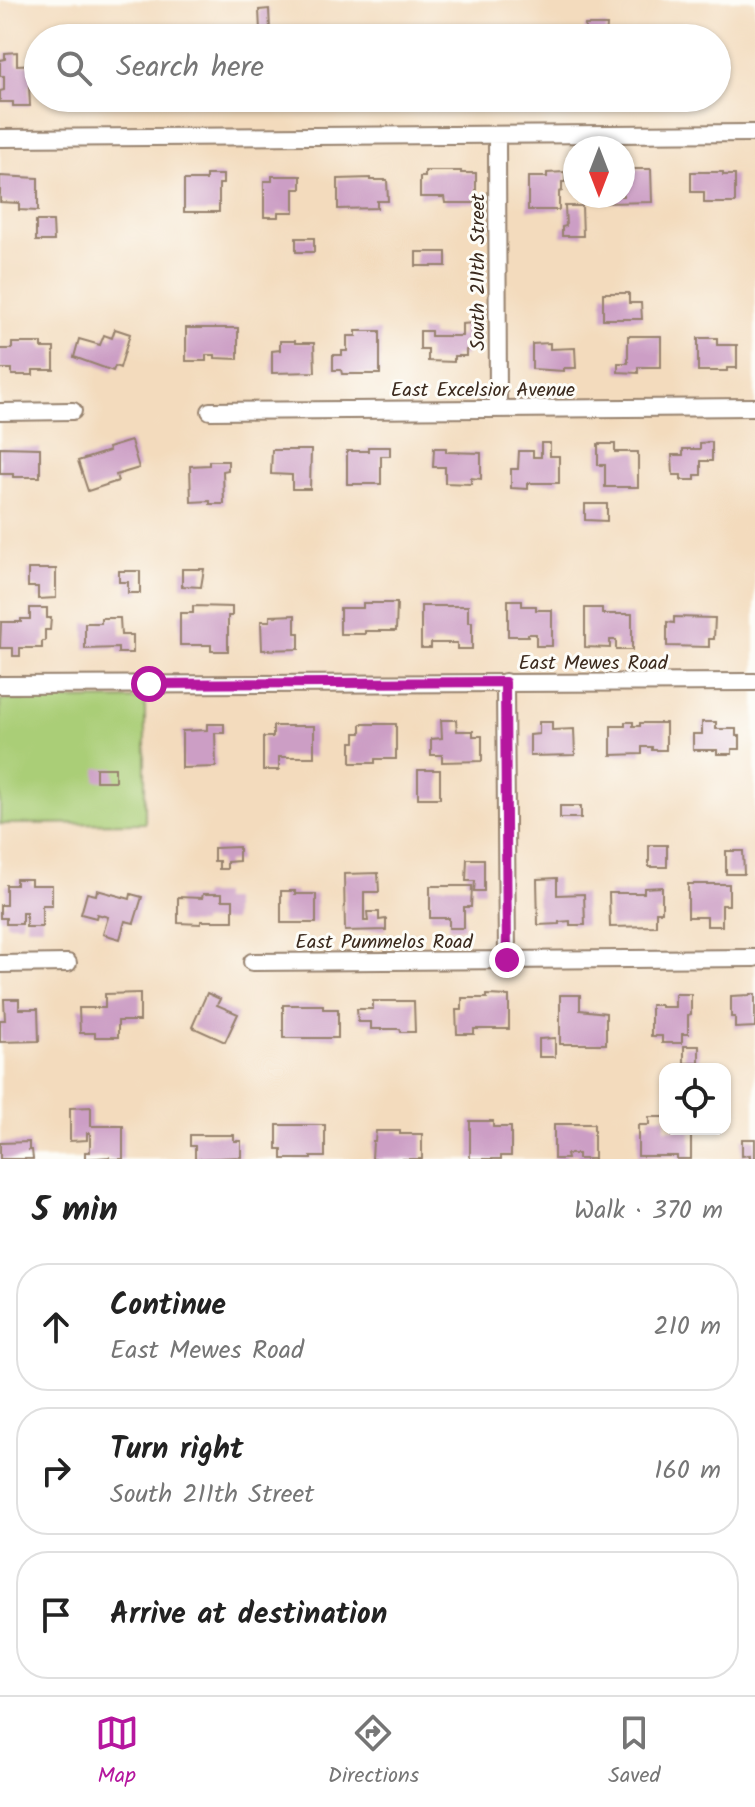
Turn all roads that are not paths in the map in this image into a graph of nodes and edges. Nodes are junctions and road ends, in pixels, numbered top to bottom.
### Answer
1 (755, 133) edge
2 (497, 135) junction
3 (0, 138) edge
4 (755, 407) edge
5 (498, 409) junction
6 (73, 411) dead end
7 (210, 411) dead end
8 (0, 412) edge
9 (505, 682) junction
10 (755, 682) edge
11 (0, 685) edge
12 (755, 958) edge
13 (507, 960) junction
14 (252, 962) dead end
15 (68, 963) dead end
16 (0, 964) edge

1 - 2 street
2 - 3 street
2 - 5 street, South 211th Street
4 - 5 street, East Excelsior Avenue
5 - 7 street, East Excelsior Avenue
6 - 8 street
9 - 10 street, East Mewes Road
9 - 11 street, East Mewes Road
9 - 13 street
12 - 13 street, East Pummelos Road
13 - 14 street, East Pummelos Road
15 - 16 street

